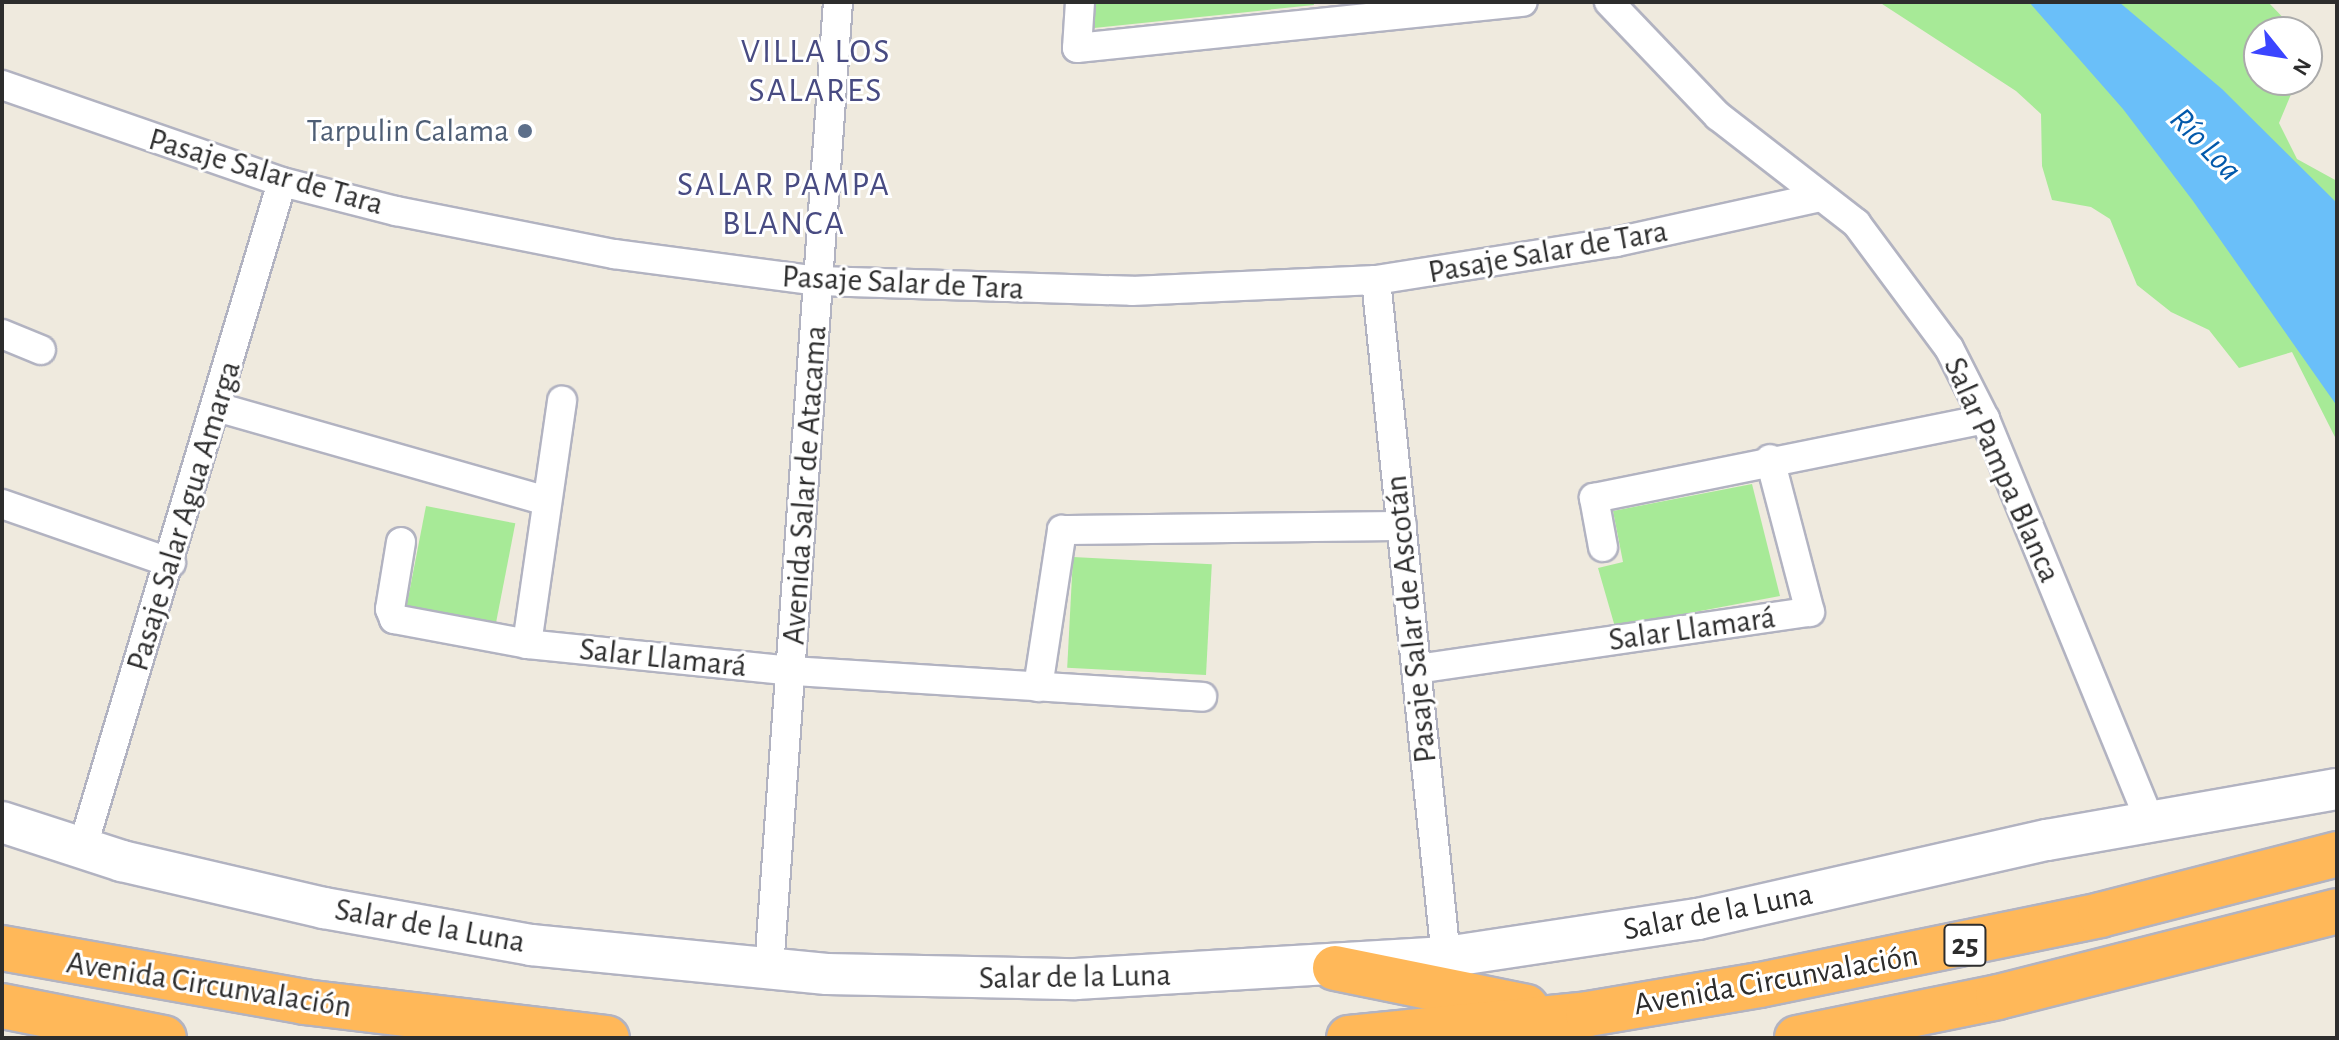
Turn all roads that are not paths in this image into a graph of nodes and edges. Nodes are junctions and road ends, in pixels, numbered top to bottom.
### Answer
1 (838, 2) edge
2 (1080, 2) edge
3 (1523, 2) edge
4 (1609, 2) edge
5 (1341, 11) edge
6 (2, 85) edge
7 (282, 182) junction
8 (1821, 197) junction
9 (1376, 280) junction
10 (819, 281) junction
11 (2, 334) edge
12 (41, 350) dead end
13 (562, 401) dead end
14 (217, 407) junction
15 (1985, 419) junction
16 (1770, 459) junction
17 (544, 500) junction
18 (2, 504) edge
19 (1402, 526) junction
20 (401, 542) dead end
21 (1603, 547) dead end
22 (171, 563) junction
23 (527, 644) junction
24 (1417, 669) junction
25 (793, 671) junction
26 (1038, 687) junction
27 (1202, 697) dead end
28 (2337, 789) edge
29 (2, 822) edge
30 (2150, 822) junction
31 (82, 849) junction
32 (2337, 854) edge
33 (2337, 911) edge
34 (2, 948) edge
35 (1446, 957) junction
36 (1335, 968) junction
37 (769, 969) junction
38 (2, 1006) edge
39 (1588, 1014) junction
40 (164, 1038) edge
41 (607, 1038) edge
42 (1349, 1038) edge
43 (1797, 1038) edge

1 - 10 street, Avenida Salar de Atacama
2 - 5 street
3 - 5 street
4 - 8 street, Salar Pampa Blanca
6 - 7 street, Pasaje Salar de Tara
7 - 10 street, Pasaje Salar de Tara
7 - 14 street, Pasaje Salar Agua Amarga
8 - 9 street, Pasaje Salar de Tara
8 - 15 street, Salar Pampa Blanca
9 - 10 street, Pasaje Salar de Tara
9 - 19 street, Pasaje Salar de Ascotán
10 - 25 street, Avenida Salar de Atacama
11 - 12 street
13 - 17 street
14 - 17 street
14 - 22 street, Pasaje Salar Agua Amarga
15 - 16 street
15 - 30 street, Salar Pampa Blanca
16 - 21 street
16 - 24 street, Salar Llamará
17 - 23 street
18 - 22 street
19 - 24 street, Pasaje Salar de Ascotán
19 - 26 street
20 - 23 street, Salar Llamará
22 - 31 street, Pasaje Salar Agua Amarga
23 - 25 street, Salar Llamará
24 - 35 street, Pasaje Salar de Ascotán
25 - 26 street, Salar Llamará
25 - 37 street, Avenida Salar de Atacama
26 - 27 street, Salar Llamará
28 - 30 street, Salar de la Luna
29 - 31 street, Salar de la Luna
30 - 35 street, Salar de la Luna
31 - 37 street, Salar de la Luna
32 - 39 highway, Avenida Circunvalación / 25
33 - 43 highway, Avenida Circunvalación / 25
34 - 41 highway, Avenida Circunvalación
35 - 36 street, Salar de la Luna
36 - 37 street, Salar de la Luna
36 - 39 highway
38 - 40 highway, Avenida Circunvalación
39 - 42 highway, Avenida Circunvalación / 25

